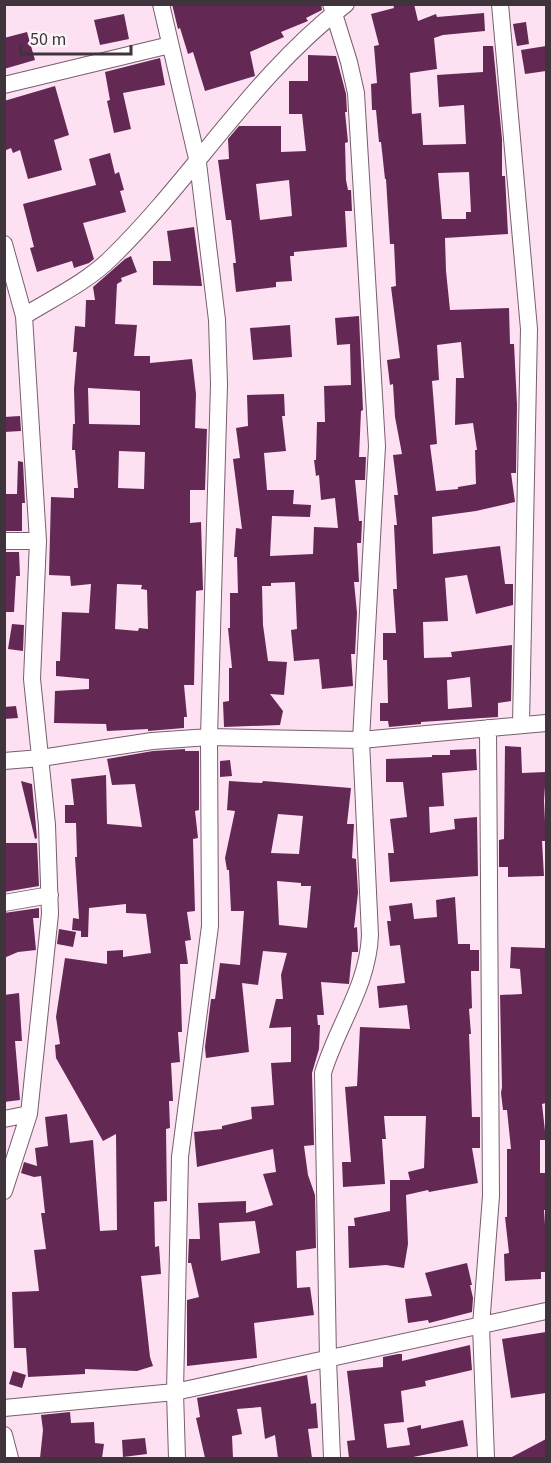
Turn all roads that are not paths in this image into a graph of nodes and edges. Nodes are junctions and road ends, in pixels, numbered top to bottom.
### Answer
1 (161, 4) edge
2 (500, 4) edge
3 (337, 8) edge
4 (170, 45) junction
5 (4, 85) edge
6 (198, 163) junction
7 (4, 244) edge
8 (24, 316) junction
9 (4, 541) edge
10 (38, 541) junction
11 (546, 723) edge
12 (521, 724) junction
13 (488, 728) junction
14 (209, 737) junction
15 (361, 740) junction
16 (41, 758) junction
17 (4, 761) edge
18 (50, 895) junction
19 (4, 903) edge
20 (29, 1114) junction
21 (4, 1119) edge
22 (4, 1191) edge
23 (546, 1311) edge
24 (481, 1326) junction
25 (328, 1359) junction
26 (175, 1392) junction
27 (4, 1408) edge
28 (4, 1435) edge
29 (10, 1458) edge
30 (177, 1458) edge
31 (332, 1458) edge
32 (486, 1458) edge

1 - 4 street
2 - 12 street
3 - 6 street
3 - 15 street
4 - 5 street
4 - 6 street
6 - 8 street
6 - 14 street
7 - 8 street
8 - 10 street
9 - 10 street
10 - 16 street
11 - 12 street
12 - 13 street
13 - 15 street
13 - 24 street
14 - 15 street
14 - 16 street
14 - 26 street
15 - 25 street
16 - 17 street
16 - 18 street
18 - 19 street
18 - 20 street
20 - 21 street
20 - 22 street
23 - 24 street
24 - 25 street
24 - 32 street
25 - 26 street
25 - 31 street
26 - 27 street
26 - 30 street
28 - 29 street

